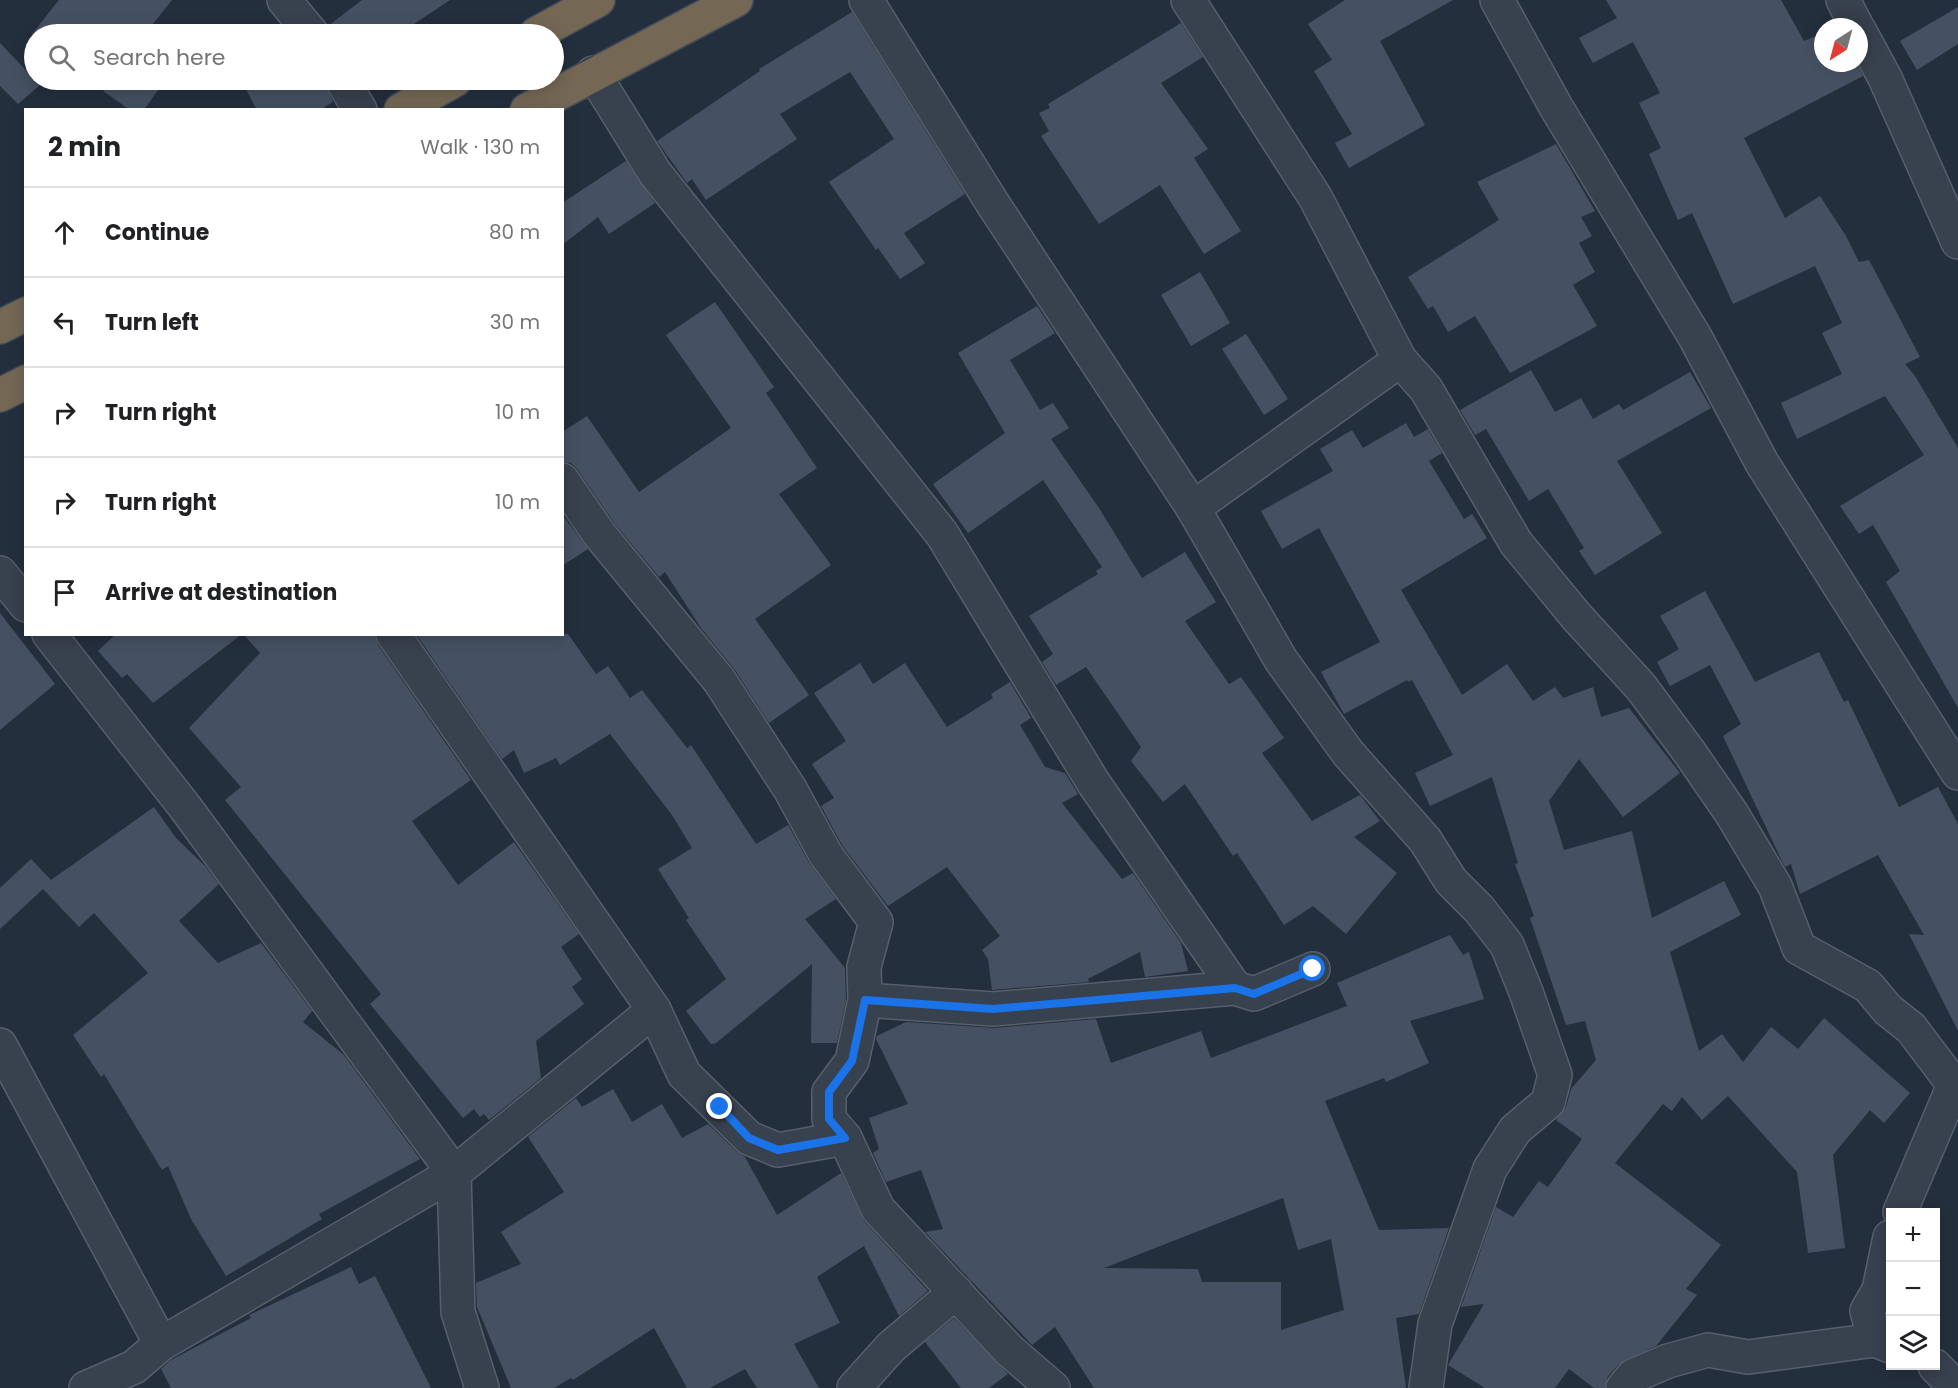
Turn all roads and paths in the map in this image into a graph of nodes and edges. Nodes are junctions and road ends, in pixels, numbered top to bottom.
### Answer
1 (284, 0) edge
2 (598, 0) edge
3 (736, 0) edge
4 (866, 0) edge
5 (1188, 0) edge
6 (1497, 0) edge
7 (1843, 0) edge
8 (1853, 18) edge
9 (304, 24) edge
10 (554, 24) edge
11 (1868, 47) edge
12 (593, 73) junction
13 (564, 89) edge
14 (348, 90) edge
15 (437, 90) edge
16 (563, 90) edge
17 (359, 108) edge
18 (405, 108) edge
19 (531, 108) edge
20 (1958, 242) edge
21 (24, 315) edge
22 (0, 327) edge
23 (1400, 360) junction
24 (24, 383) edge
25 (0, 394) edge
26 (564, 483) edge
27 (1193, 508) junction
28 (0, 573) edge
29 (24, 603) edge
30 (51, 636) edge
31 (394, 636) edge
32 (1958, 773) edge
33 (1313, 969) dead end
34 (1235, 988) junction
35 (865, 1000) junction
36 (654, 1010) junction
37 (0, 1045) edge
38 (845, 1138) junction
39 (454, 1173) junction
40 (1902, 1208) edge
41 (1886, 1258) edge
42 (956, 1292) junction
43 (1883, 1343) edge
44 (161, 1344) junction
45 (1940, 1370) edge
46 (139, 1378) edge
47 (86, 1388) edge
48 (482, 1388) edge
49 (854, 1388) edge
50 (1053, 1388) edge
51 (1426, 1388) edge
52 (1623, 1388) edge
53 (1956, 1388) edge

1 - 9 street
2 - 10 highway
3 - 12 highway
4 - 27 street
5 - 23 street
6 - 32 street
7 - 8 street
11 - 20 street
12 - 13 highway
12 - 34 street
14 - 17 street
15 - 18 highway
16 - 19 highway
21 - 22 highway
23 - 27 street
23 - 40 street
24 - 25 highway
26 - 35 street
27 - 51 street
28 - 29 street
30 - 39 street
31 - 36 street
33 - 34 street
34 - 35 street
35 - 38 street
36 - 38 street
36 - 39 street
37 - 44 street
38 - 42 street
39 - 44 street
39 - 48 street
41 - 43 street
42 - 49 street
42 - 50 street
43 - 52 street
44 - 46 street
45 - 53 street
46 - 47 street

